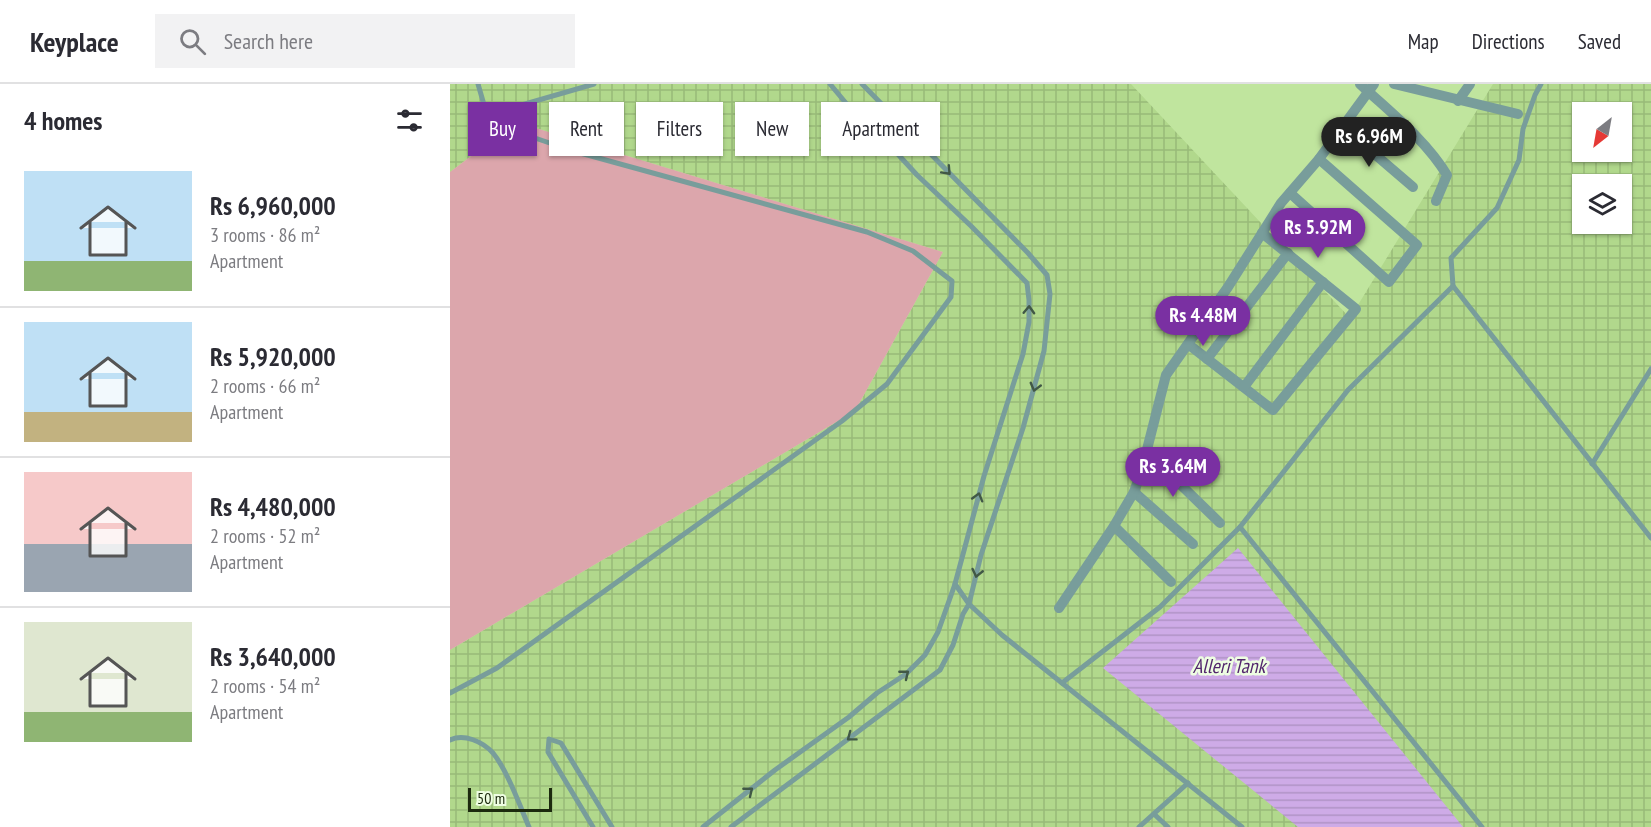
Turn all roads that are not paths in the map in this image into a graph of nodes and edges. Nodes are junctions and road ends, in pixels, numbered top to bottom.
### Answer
1 (478, 84) edge
2 (594, 84) edge
3 (830, 84) edge
4 (862, 84) edge
5 (1360, 84) edge
6 (1394, 84) edge
7 (1470, 84) edge
8 (1541, 84) edge
9 (1371, 88) edge
10 (1458, 101) junction
11 (483, 102) edge
12 (534, 102) edge
13 (1518, 114) dead end
14 (1343, 128) junction
15 (537, 139) edge
16 (1319, 159) junction
17 (1413, 187) dead end
18 (1290, 193) junction
19 (1436, 201) dead end
20 (1262, 233) junction
21 (1288, 254) junction
22 (1323, 282) junction
23 (1453, 286) junction
24 (1188, 344) junction
25 (1207, 359) junction
26 (1651, 369) edge
27 (1244, 387) junction
28 (1146, 452) junction
29 (1592, 464) junction
30 (1134, 492) junction
31 (1220, 523) dead end
32 (1114, 526) junction
33 (1240, 527) junction
34 (1651, 538) edge
35 (1193, 544) dead end
36 (1171, 582) dead end
37 (955, 584) junction
38 (969, 604) junction
39 (1059, 608) dead end
40 (1062, 683) junction
41 (450, 693) edge
42 (450, 740) edge
43 (1188, 783) junction
44 (1154, 814) junction
45 (529, 827) edge
46 (593, 827) edge
47 (612, 827) edge
48 (703, 827) edge
49 (731, 827) edge
50 (1139, 827) edge
51 (1168, 827) edge
52 (1242, 827) edge
53 (1482, 827) edge

1 - 11 lane
2 - 12 lane
37 -> 3 lane
4 -> 38 lane
5 - 9 street
6 - 10 street
7 - 10 street
8 - 23 lane
9 - 14 street
9 - 19 street
10 - 13 street
14 - 16 street
14 - 17 street
15 - 41 lane
16 - 18 street
16 - 18 street
18 - 20 street
20 - 21 street
20 - 24 street
21 - 22 street
21 - 25 street
22 - 27 street
22 - 27 street
23 - 29 lane
23 - 33 lane
24 - 25 street
24 - 28 street
25 - 27 street
26 - 29 lane
28 - 30 street
28 - 31 street
29 - 34 lane
30 - 32 street
30 - 35 street
32 - 36 street
32 - 39 street
33 - 40 lane
33 - 53 lane
37 - 38 lane
48 -> 37 lane
38 - 40 lane
38 -> 49 lane
40 - 43 lane
42 - 45 lane
43 - 44 lane
43 - 52 lane
44 - 50 lane
44 - 51 lane
46 - 47 lane

